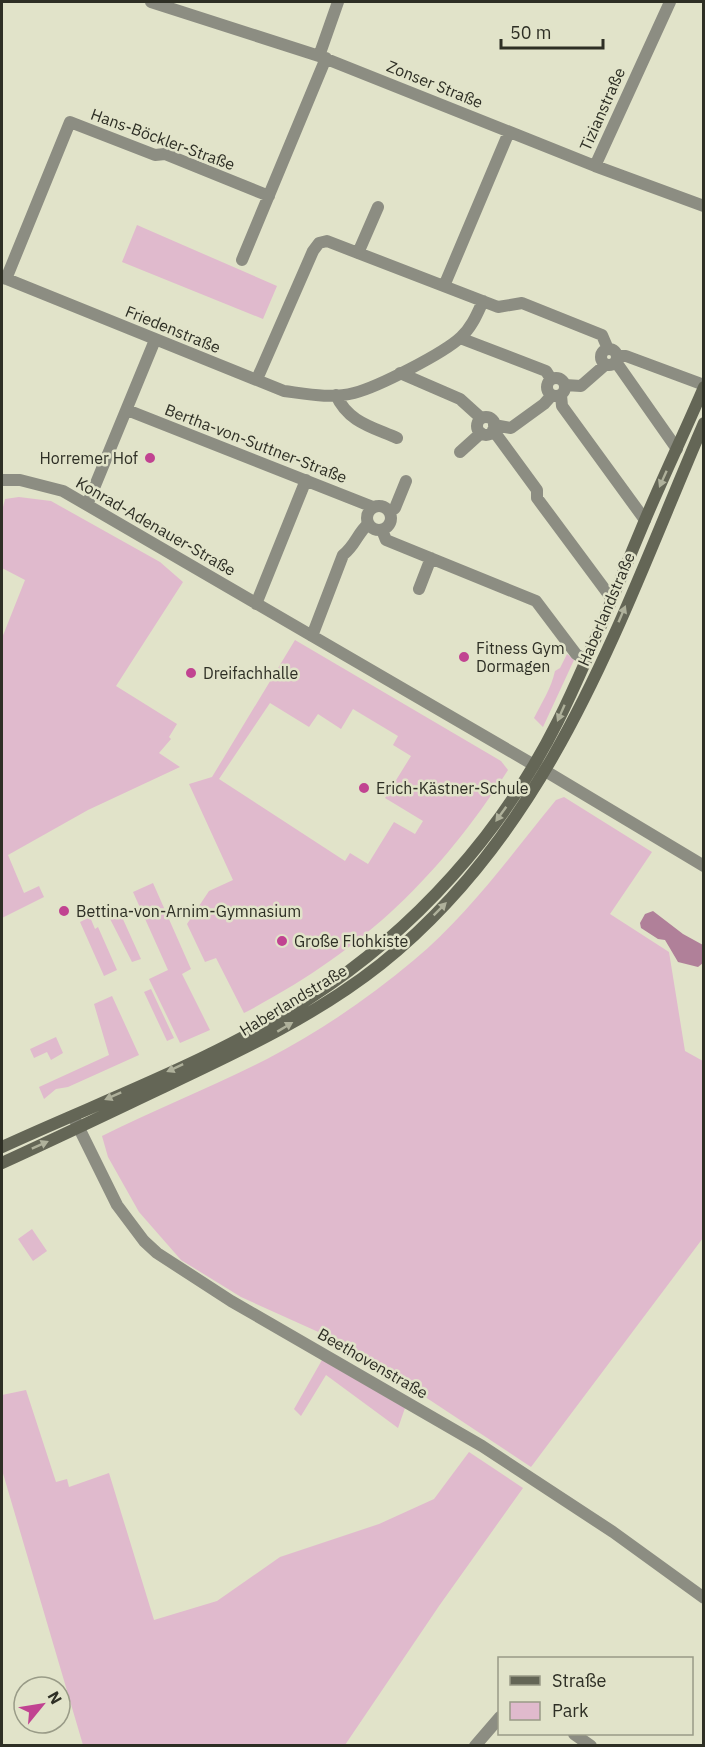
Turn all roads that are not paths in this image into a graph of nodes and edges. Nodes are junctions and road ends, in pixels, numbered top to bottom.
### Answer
1 (151, 2) edge
2 (338, 2) edge
3 (670, 2) edge
4 (322, 57) junction
5 (509, 132) junction
6 (595, 166) junction
7 (269, 196) junction
8 (704, 206) edge
9 (378, 207) dead end
10 (358, 253) junction
11 (242, 260) dead end
12 (4, 278) edge
13 (444, 286) junction
14 (483, 301) junction
15 (460, 338) junction
16 (155, 340) junction
17 (612, 358) junction
18 (400, 374) junction
19 (257, 379) junction
20 (704, 386) edge
21 (559, 392) junction
22 (336, 396) junction
23 (127, 410) junction
24 (699, 413) edge
25 (704, 423) edge
26 (489, 430) junction
27 (397, 438) dead end
28 (676, 449) junction
29 (460, 452) dead end
30 (2, 480) edge
31 (306, 480) junction
32 (406, 481) dead end
33 (87, 505) junction
34 (372, 507) junction
35 (390, 512) junction
36 (645, 520) junction
37 (368, 524) junction
38 (382, 530) junction
39 (431, 558) junction
40 (419, 590) dead end
41 (612, 599) junction
42 (256, 604) junction
43 (312, 636) junction
44 (584, 659) junction
45 (534, 765) junction
46 (546, 772) junction
47 (704, 866) edge
48 (72, 1114) junction
49 (78, 1128) junction
50 (2, 1147) edge
51 (2, 1162) edge
52 (704, 1598) edge
53 (498, 1719) edge
54 (575, 1735) edge
55 (475, 1746) edge
56 (591, 1746) edge

1 - 4 street, Zonser Straße
2 - 4 street
3 - 6 street, Tizianstraße
4 - 5 street, Zonser Straße
4 - 7 street
5 - 6 street, Zonser Straße
5 - 13 street
6 - 8 street, Zonser Straße
7 - 11 street
7 - 12 street, Hans-Böckler-Straße
9 - 10 street
10 - 13 street
10 - 19 street
12 - 16 street, Friedenstraße
13 - 14 street
14 - 15 street, Friedenstraße
14 - 17 street
15 - 18 street, Friedenstraße
15 - 21 street
16 - 19 street, Friedenstraße
16 - 23 street
17 - 20 street
17 - 21 street
17 - 28 street
18 - 22 street, Friedenstraße
18 - 26 street
19 - 22 street, Friedenstraße
20 - 24 street, Haberlandstraße
21 - 26 street
21 - 36 street
22 - 27 street
23 - 31 street, Bertha-von-Suttner-Straße
23 - 33 street
24 - 28 street, Haberlandstraße
46 -> 25 street, Haberlandstraße
26 - 29 street
26 - 41 street, Haberlandstraße
28 -> 36 street, Haberlandstraße
30 - 33 street, Konrad-Adenauer-Straße
31 - 34 street, Bertha-von-Suttner-Straße
31 - 42 street
32 - 35 street
33 - 42 street, Konrad-Adenauer-Straße
34 - 35 street, Bertha-von-Suttner-Straße
34 - 37 street
35 - 38 street
36 - 41 street, Haberlandstraße
37 - 38 street
37 - 43 street
38 - 39 street
39 - 40 street
39 - 44 street
41 - 44 street, Haberlandstraße
42 - 43 street, Konrad-Adenauer-Straße
43 - 45 street, Konrad-Adenauer-Straße
44 -> 45 street, Haberlandstraße
45 - 46 street
45 -> 48 street, Haberlandstraße
46 - 47 street
49 -> 46 street, Haberlandstraße
48 - 49 street, Beethovenstraße
48 - 50 street, Haberlandstraße
51 -> 49 street, Haberlandstraße
49 - 52 street, Beethovenstraße
53 - 55 street
54 - 56 street

